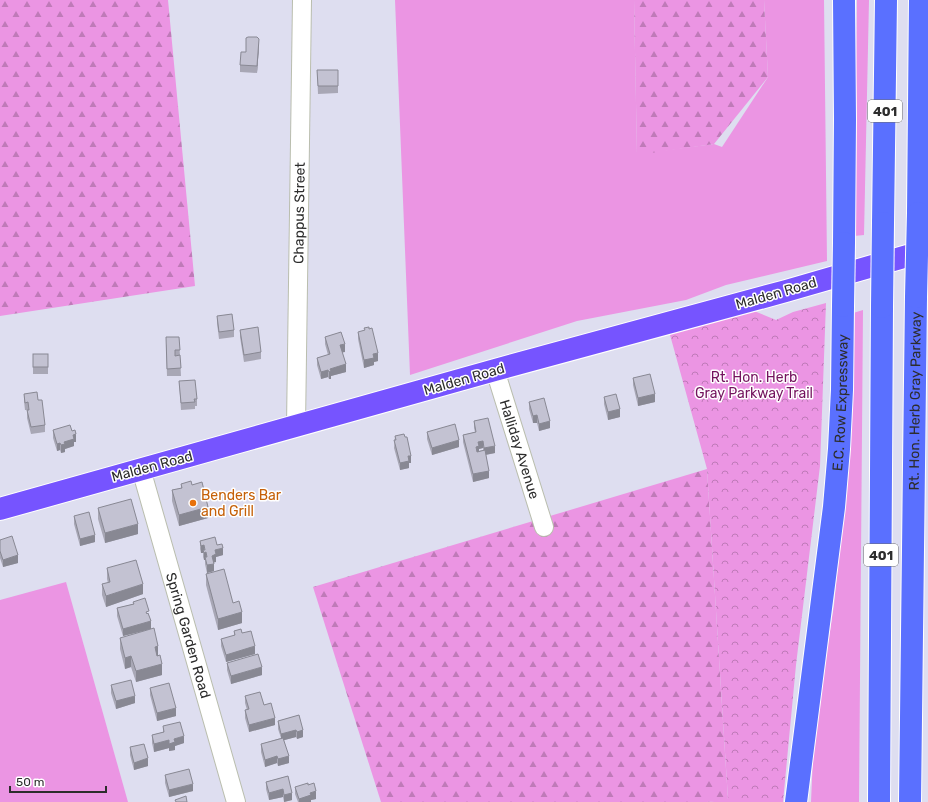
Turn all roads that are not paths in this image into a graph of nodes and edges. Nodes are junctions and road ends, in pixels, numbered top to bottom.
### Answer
1 (302, 0) edge
2 (844, 0) edge
3 (886, 0) edge
4 (920, 0) edge
5 (928, 250) edge
6 (495, 370) junction
7 (296, 426) junction
8 (141, 469) junction
9 (0, 509) edge
10 (544, 527) dead end
11 (236, 802) edge
12 (796, 802) edge
13 (879, 802) edge
14 (910, 802) edge

1 - 7 street, Chappus Street
2 - 12 highway, E.C. Row Expressway, bridge
3 - 13 highway, 401, bridge
4 - 14 highway, Rt. Hon. Herb Gray Parkway / 401, bridge
5 - 6 main road, Malden Road
6 - 7 main road, Malden Road
6 - 10 street, Halliday Avenue
7 - 8 main road, Malden Road
8 - 9 main road, Malden Road
8 - 11 street, Spring Garden Road

